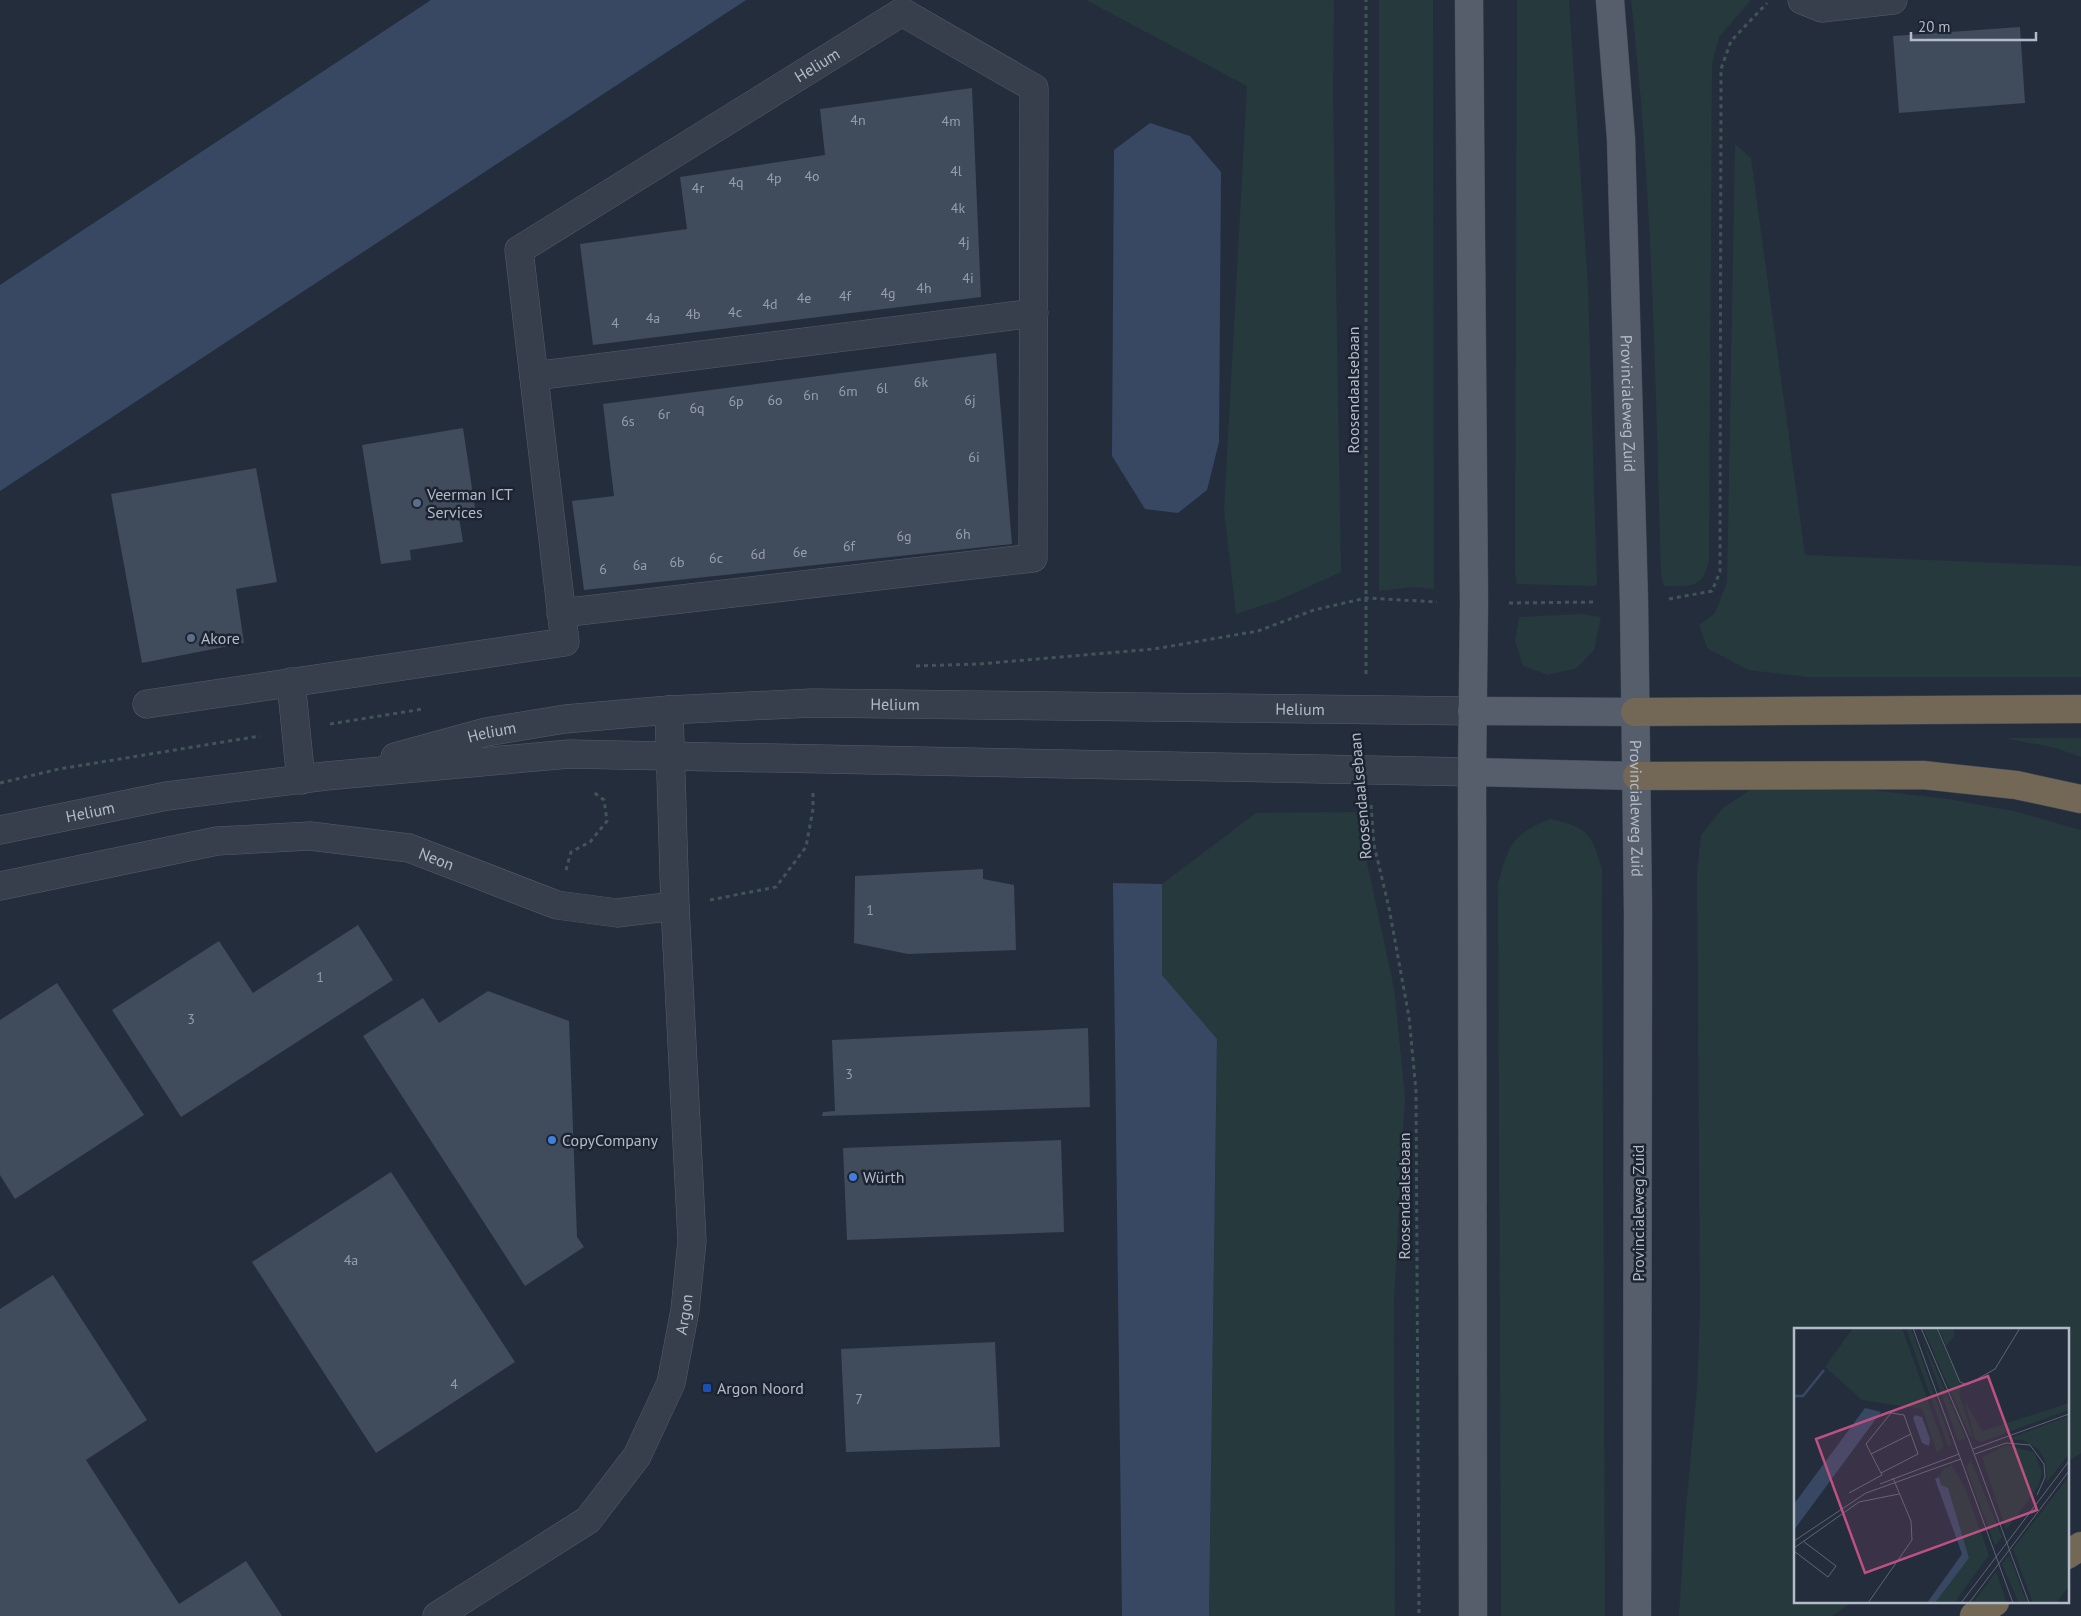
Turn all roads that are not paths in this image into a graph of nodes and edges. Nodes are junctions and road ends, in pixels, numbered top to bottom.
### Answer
1 (1469, 0) edge
2 (1610, 0) edge
3 (1802, 0) edge
4 (1893, 0) edge
5 (1034, 313) junction
6 (534, 376) junction
7 (561, 613) junction
8 (291, 682) junction
9 (147, 704) dead end
10 (2081, 709) edge
11 (669, 710) junction
12 (1472, 711) junction
13 (1635, 712) junction
14 (670, 757) junction
15 (1472, 772) junction
16 (1637, 776) junction
17 (313, 778) junction
18 (2081, 799) edge
19 (0, 830) edge
20 (0, 886) edge
21 (675, 906) junction
22 (2081, 1546) edge
23 (2068, 1554) edge
24 (1992, 1604) edge
25 (437, 1616) edge
26 (1473, 1616) edge
27 (1636, 1616) edge
28 (1974, 1616) edge

1 - 12 main road
2 - 13 main road, Provincialeweg Zuid
3 - 4 street
5 - 6 street
5 - 6 street, Helium
5 - 7 street, Helium
6 - 7 street, Helium
7 - 8 street, Helium
8 - 9 street, Helium
8 - 17 street
10 - 13 highway
11 - 12 street, Helium
11 - 14 street
11 - 17 street, Helium
12 - 13 main road
12 - 15 main road
13 - 16 main road, Provincialeweg Zuid
14 - 15 street, Helium
14 - 17 street, Helium
14 - 21 street
15 - 16 main road
15 - 26 main road
16 - 18 highway
16 - 27 main road, Provincialeweg Zuid
17 - 19 street, Helium
20 - 21 street, Neon
21 - 25 street, Argon
22 - 23 highway
24 - 28 highway

